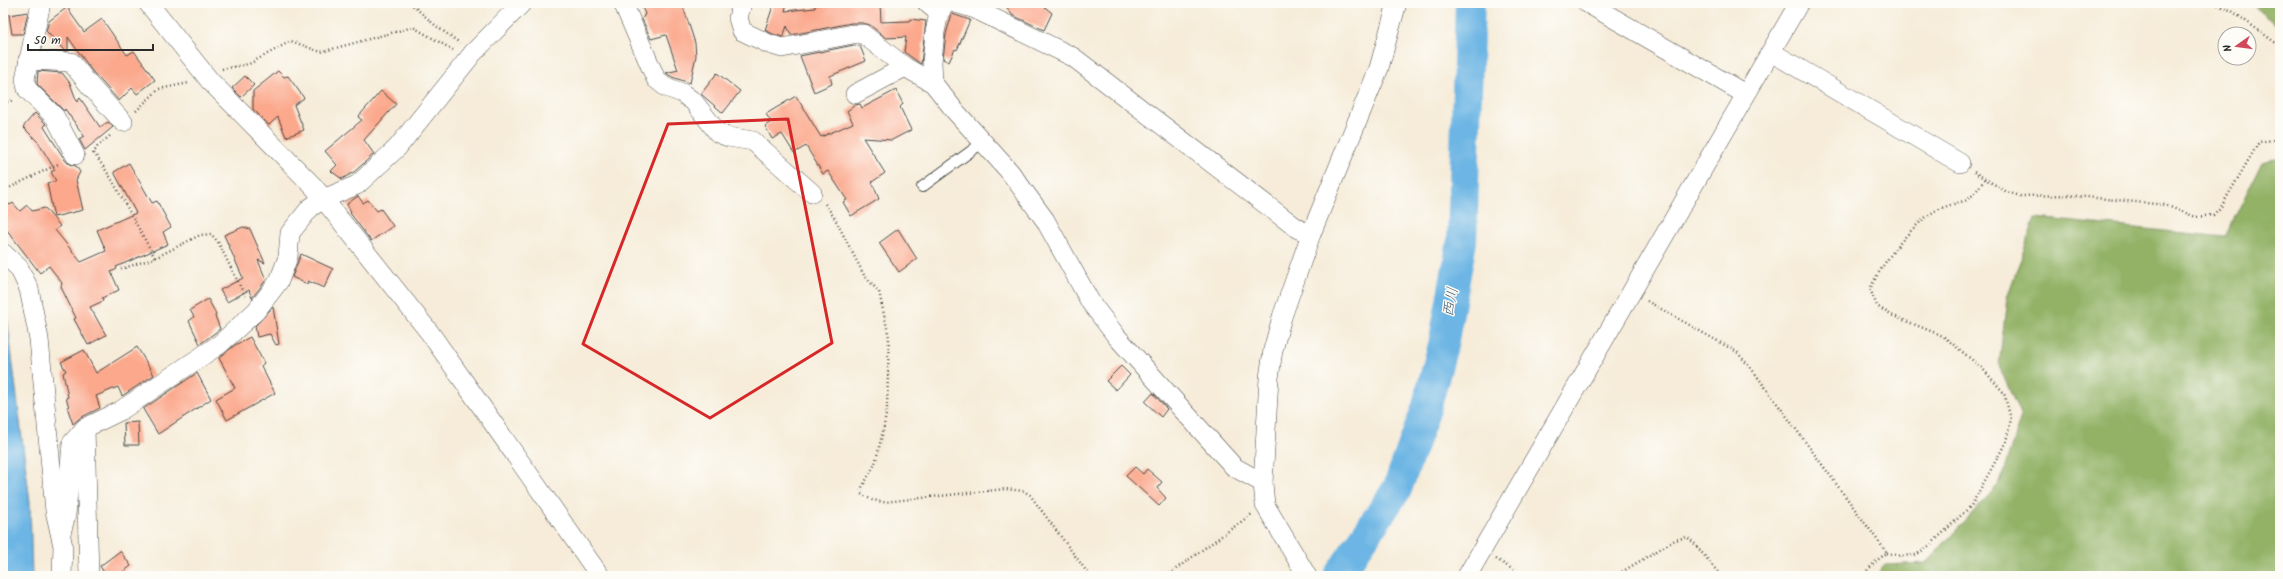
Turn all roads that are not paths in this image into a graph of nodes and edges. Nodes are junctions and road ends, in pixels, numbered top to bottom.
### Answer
1 (41, 3) edge
2 (148, 3) edge
3 (522, 3) edge
4 (623, 3) edge
5 (742, 3) edge
6 (1396, 3) edge
7 (1587, 3) edge
8 (1799, 3) edge
9 (942, 5) edge
10 (1771, 52) junction
11 (28, 60) junction
12 (905, 67) junction
13 (933, 83) junction
14 (855, 94) dead end
15 (1745, 94) junction
16 (123, 122) road end
17 (982, 143) junction
18 (75, 155) road end
19 (1960, 163) road end
20 (922, 187) dead end
21 (812, 193) road end
22 (323, 199) junction
23 (1312, 234) junction
24 (3, 253) edge
25 (85, 428) junction
26 (1263, 483) junction
27 (60, 533) junction
28 (62, 576) edge
29 (89, 576) edge
30 (600, 576) edge
31 (1307, 576) edge
32 (1467, 576) edge

1 - 11 street
2 - 22 street
3 - 22 street
4 - 21 street
5 - 12 street
6 - 23 street
7 - 15 street
8 - 10 street
9 - 13 street
9 - 23 street
10 - 15 street
10 - 19 street
11 - 16 street
11 - 18 street
12 - 13 street
12 - 14 street
13 - 17 street
15 - 32 street
17 - 20 lane
17 - 26 street
22 - 25 street
22 - 30 street
23 - 26 street
24 - 27 street
25 - 27 street
25 - 29 street
26 - 31 street
27 - 28 street

